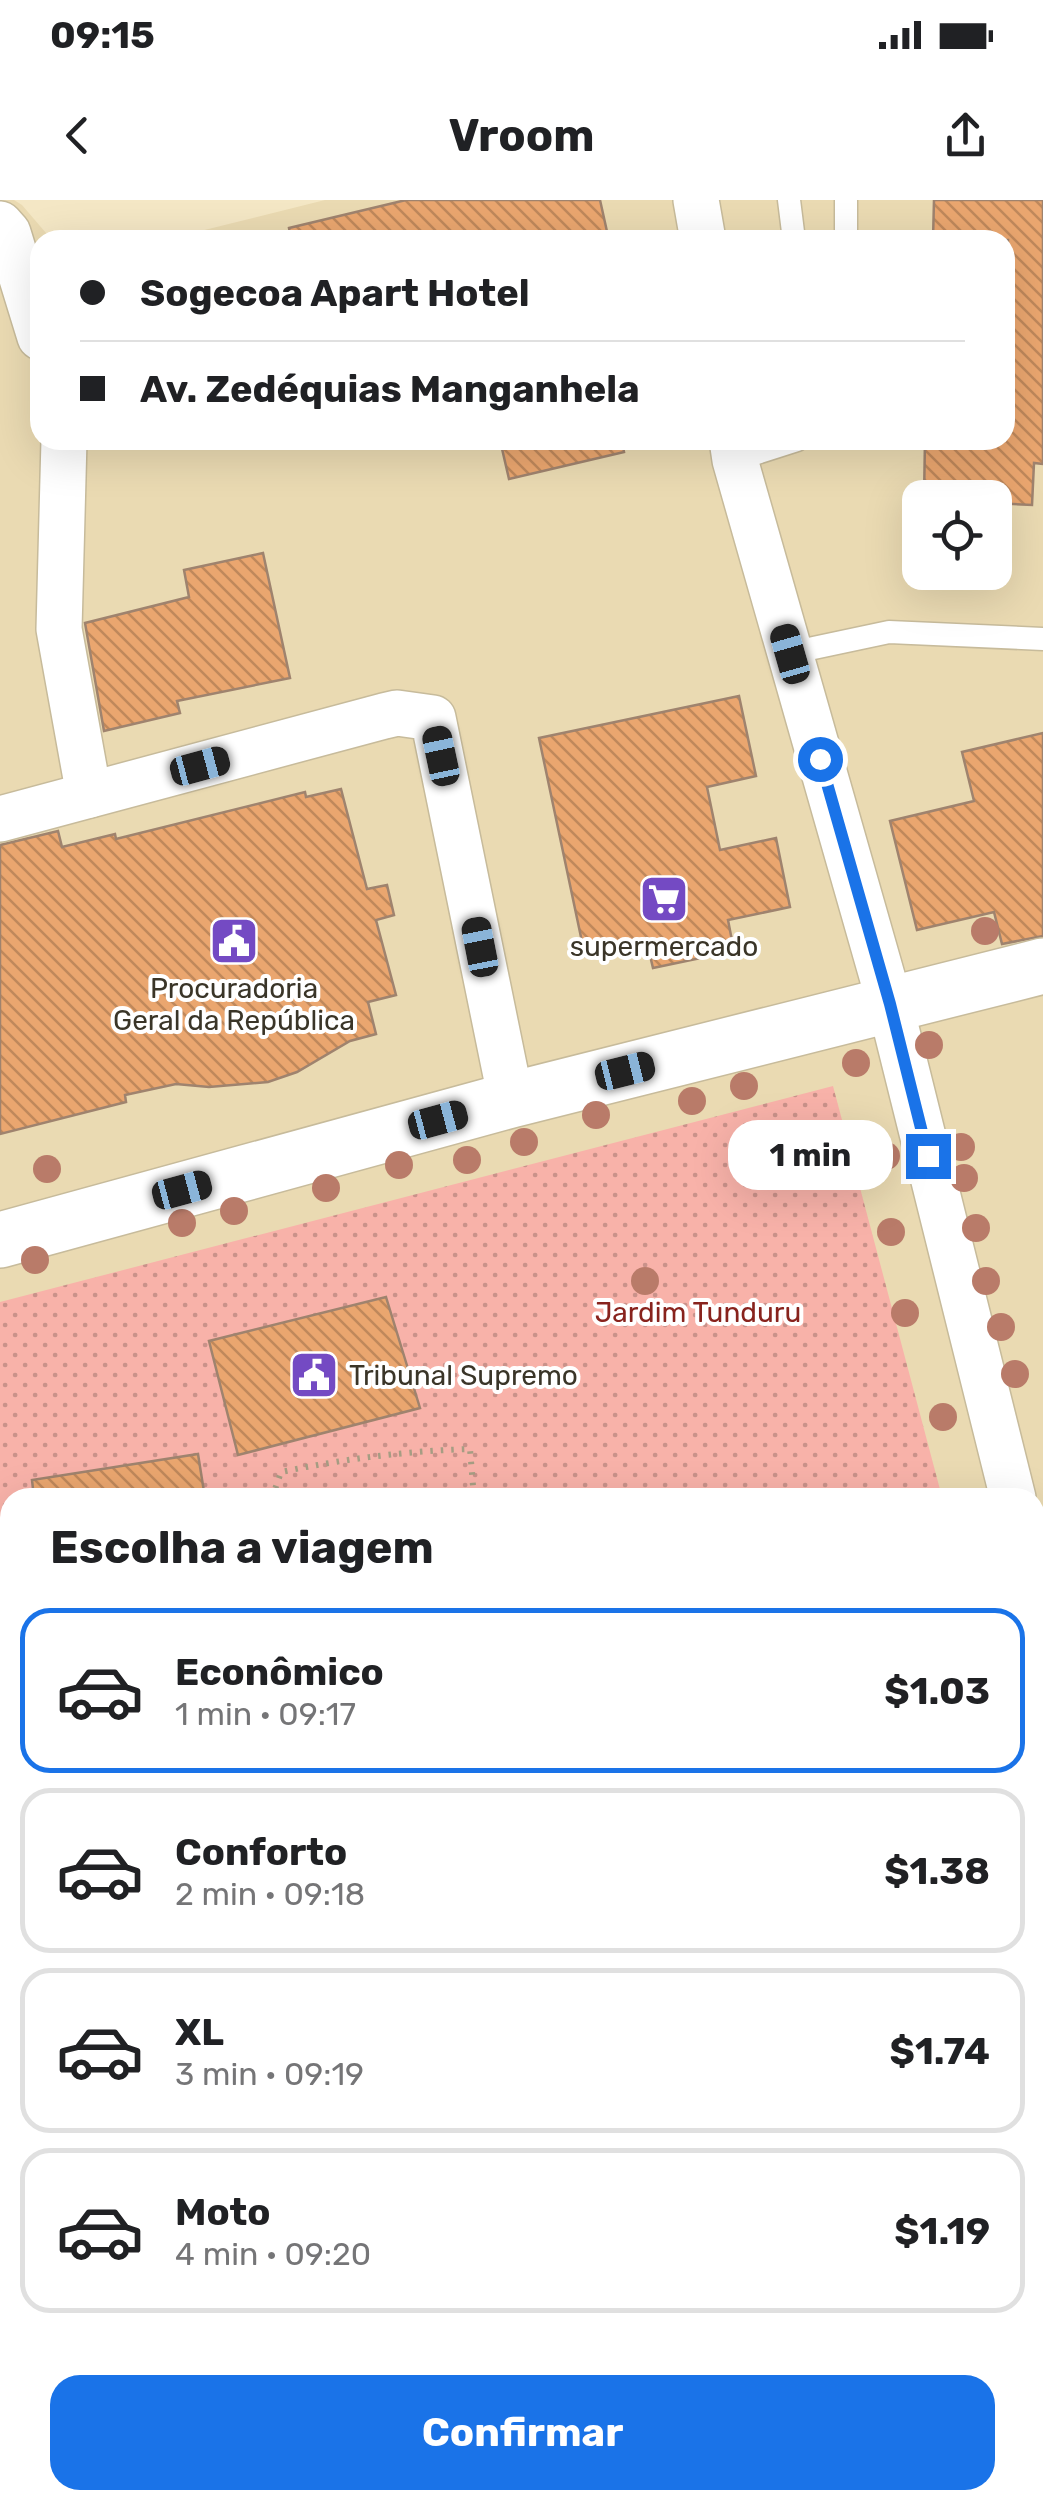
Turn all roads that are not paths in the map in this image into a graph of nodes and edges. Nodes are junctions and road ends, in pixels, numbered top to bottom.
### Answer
1 (696, 200) edge
2 (789, 200) edge
3 (846, 200) edge
4 (0, 224) edge
5 (701, 230) edge
6 (793, 230) edge
7 (846, 230) edge
8 (30, 304) edge
9 (64, 450) edge
10 (733, 450) edge
11 (1043, 639) edge
12 (790, 654) junction
13 (88, 795) junction
14 (0, 820) edge
15 (1043, 966) edge
16 (890, 1004) junction
17 (511, 1100) junction
18 (0, 1240) edge
19 (1011, 1488) edge

1 - 5 street
2 - 6 lane
3 - 7 lane
4 - 8 street
9 - 13 street
10 - 12 street
11 - 12 lane
12 - 16 street
13 - 14 street
13 - 17 street
15 - 16 main road
16 - 17 main road
16 - 19 street
17 - 18 main road

